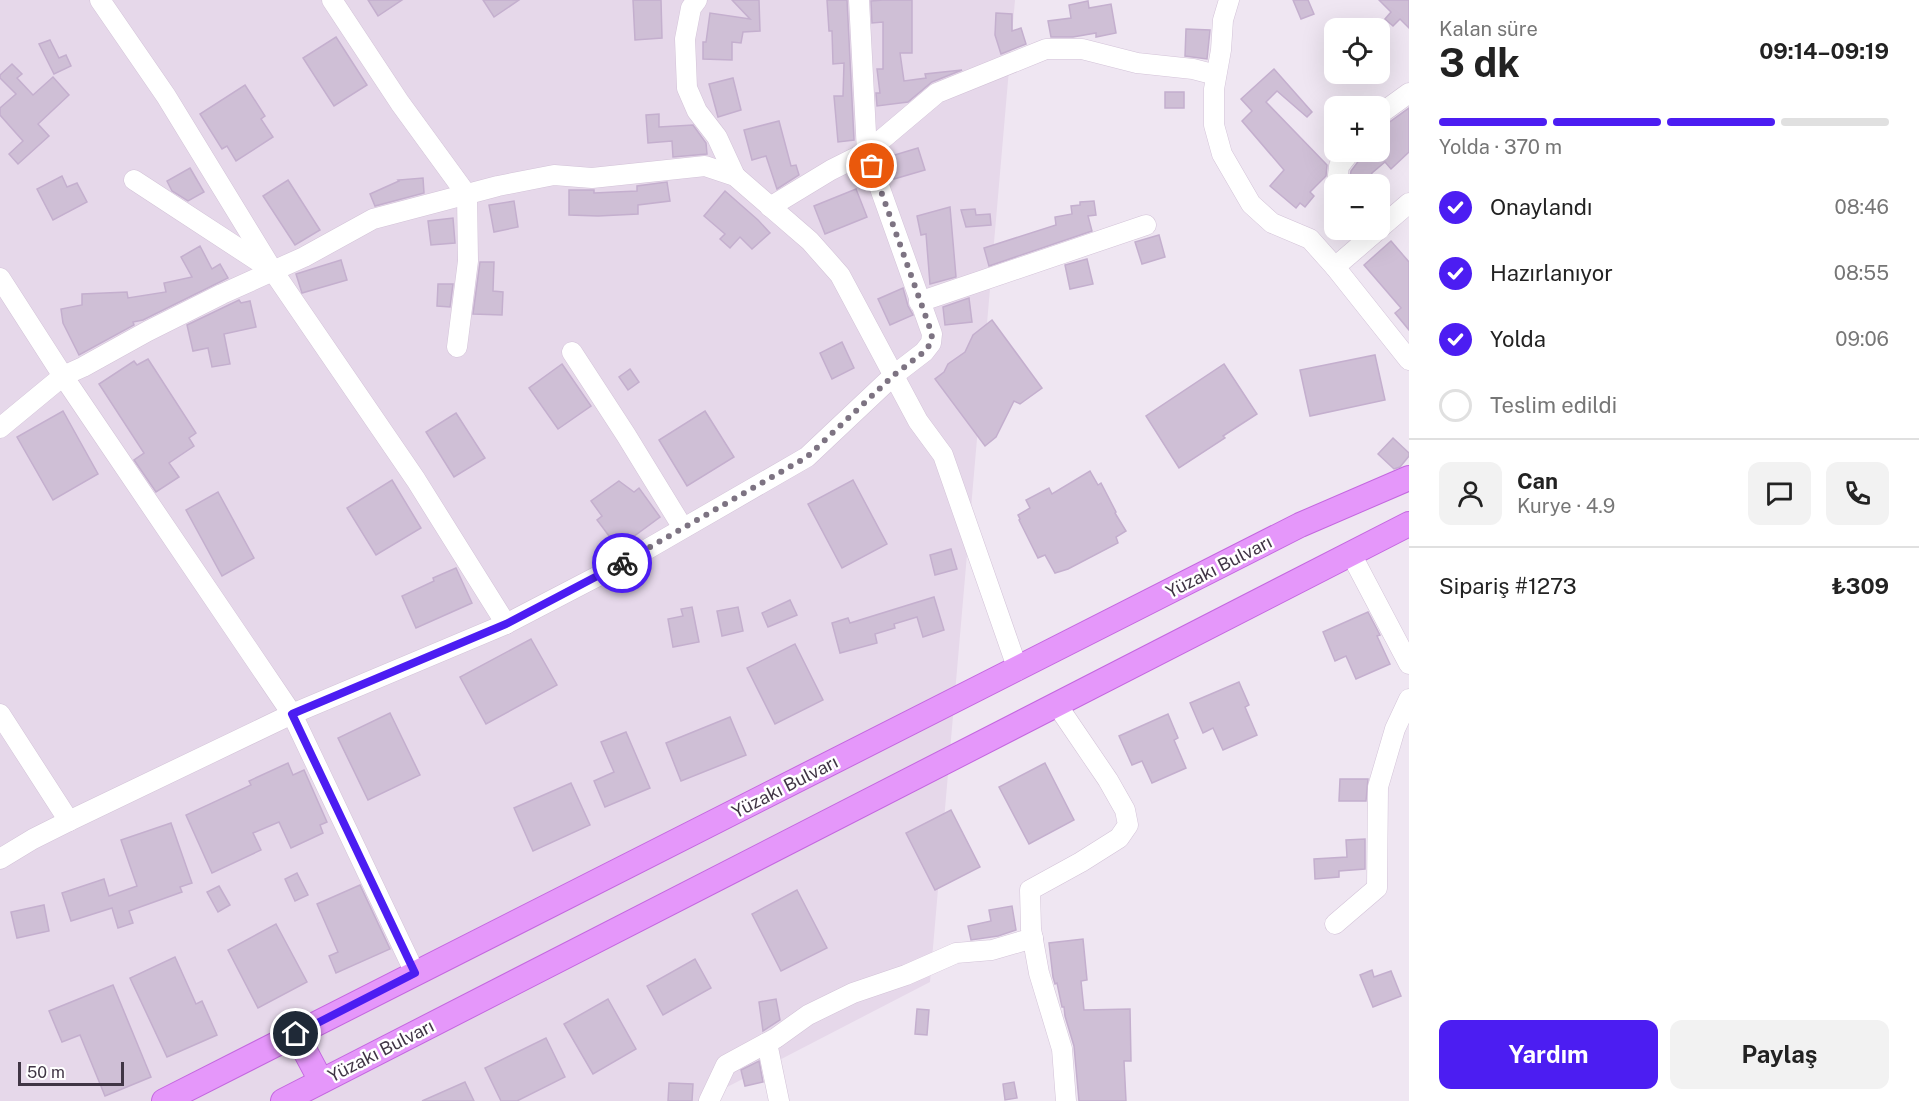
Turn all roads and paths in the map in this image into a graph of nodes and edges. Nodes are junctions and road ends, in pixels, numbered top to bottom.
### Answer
1 (100, 0) edge
2 (332, 0) edge
3 (697, 0) edge
4 (859, 0) edge
5 (1229, 0) edge
6 (1216, 75) junction
7 (1409, 93) edge
8 (1390, 107) edge
9 (867, 152) junction
10 (735, 176) junction
11 (134, 180) dead end
12 (467, 195) junction
13 (1409, 203) edge
14 (770, 207) junction
15 (1390, 219) edge
16 (1146, 225) dead end
17 (1366, 240) edge
18 (1335, 267) junction
19 (273, 271) junction
20 (0, 278) edge
21 (920, 302) junction
22 (457, 347) dead end
23 (572, 352) dead end
24 (1409, 360) edge
25 (894, 375) junction
26 (63, 376) junction
27 (0, 428) edge
28 (1409, 478) edge
29 (1409, 524) edge
30 (683, 528) junction
31 (1351, 554) junction
32 (506, 624) junction
33 (1409, 664) edge
34 (1018, 670) junction
35 (1409, 699) edge
36 (1057, 705) junction
37 (0, 714) edge
38 (292, 714) junction
39 (69, 821) junction
40 (0, 860) edge
41 (1335, 924) dead end
42 (1032, 938) junction
43 (415, 973) junction
44 (296, 1034) junction
45 (767, 1043) junction
46 (321, 1081) junction
47 (164, 1101) edge
48 (282, 1101) edge
49 (709, 1101) edge
50 (779, 1101) edge
51 (1066, 1101) edge

1 - 19 street
2 - 12 street
3 - 10 street
4 - 9 street
5 - 6 street
6 - 9 street
6 - 18 street
7 - 8 street
9 - 14 street
9 - 21 street
10 - 12 street
10 - 14 street
11 - 19 street
12 - 19 street
12 - 22 street
13 - 15 street
14 - 25 street
16 - 21 street
17 - 18 street
18 - 24 street
19 - 26 street
19 - 32 street
20 - 26 street
21 - 25 street
23 - 30 street
25 - 30 street
25 - 34 street
26 - 27 street
26 - 38 street
28 - 34 main road, Yüzakı Bulvarı
29 - 31 main road, Yüzakı Bulvarı
30 - 32 street
31 - 33 street
31 - 36 main road, Yüzakı Bulvarı
32 - 38 street
34 - 43 main road, Yüzakı Bulvarı
35 - 41 street
36 - 42 street
36 - 46 main road, Yüzakı Bulvarı
37 - 39 street
38 - 39 street
38 - 43 street
39 - 40 street
42 - 45 street
42 - 51 street
43 - 44 main road, Yüzakı Bulvarı
44 - 46 main road
44 - 47 main road, Yüzakı Bulvarı
45 - 49 street
45 - 50 street
46 - 48 main road, Yüzakı Bulvarı

